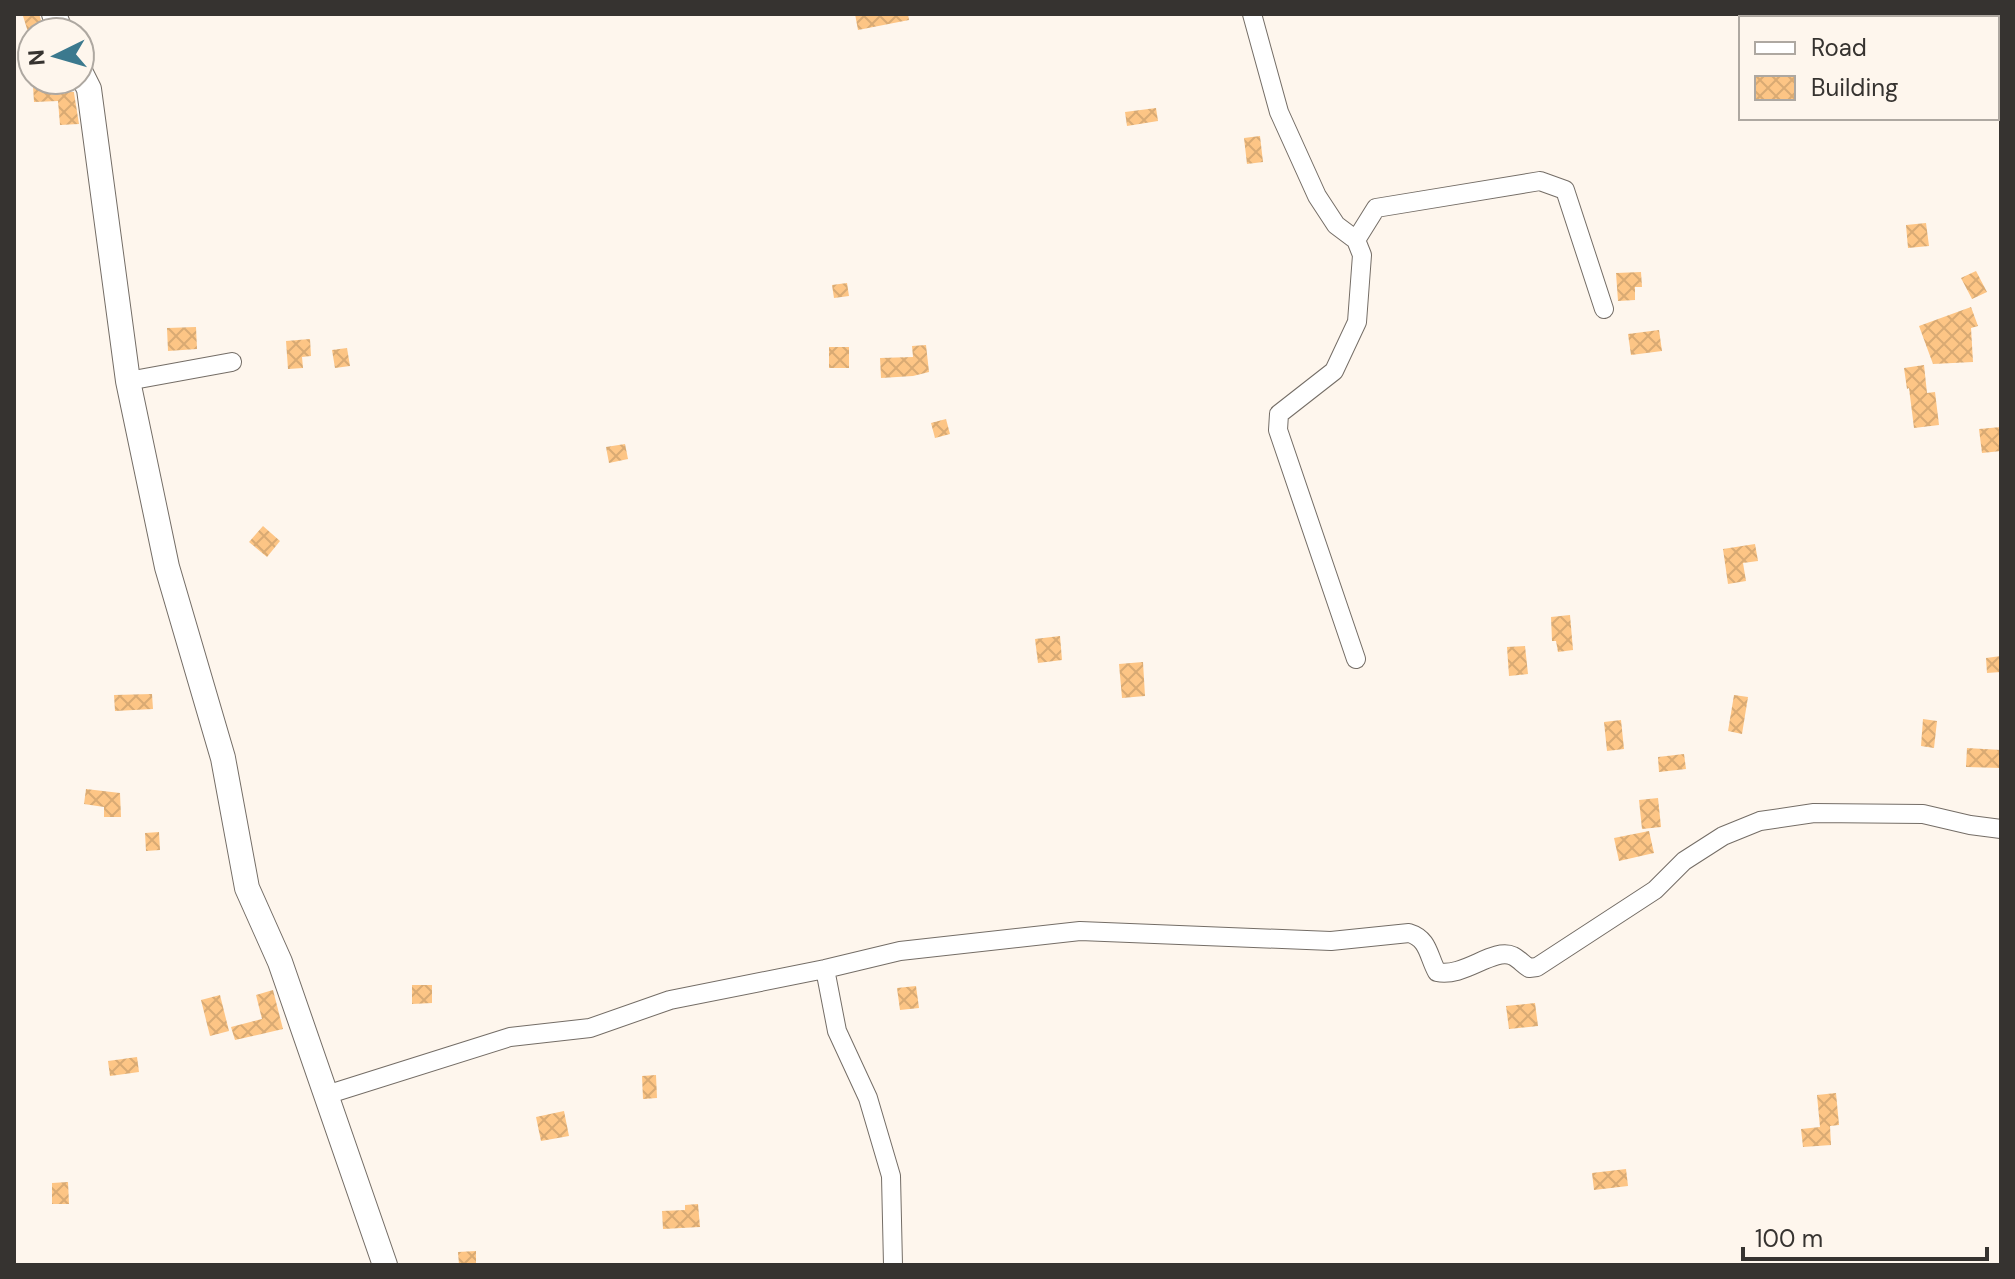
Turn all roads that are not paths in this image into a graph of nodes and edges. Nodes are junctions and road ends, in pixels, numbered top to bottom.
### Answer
1 (1252, 14) edge
2 (90, 96) edge
3 (1356, 240) junction
4 (1604, 309) dead end
5 (232, 362) dead end
6 (128, 381) junction
7 (1356, 659) dead end
8 (2001, 829) edge
9 (825, 969) junction
10 (326, 1095) junction
11 (385, 1265) edge
12 (893, 1265) edge

1 - 3 street
2 - 6 street
3 - 4 street
3 - 7 street
5 - 6 street
6 - 10 street
8 - 9 street
9 - 10 street
9 - 12 street
10 - 11 street

